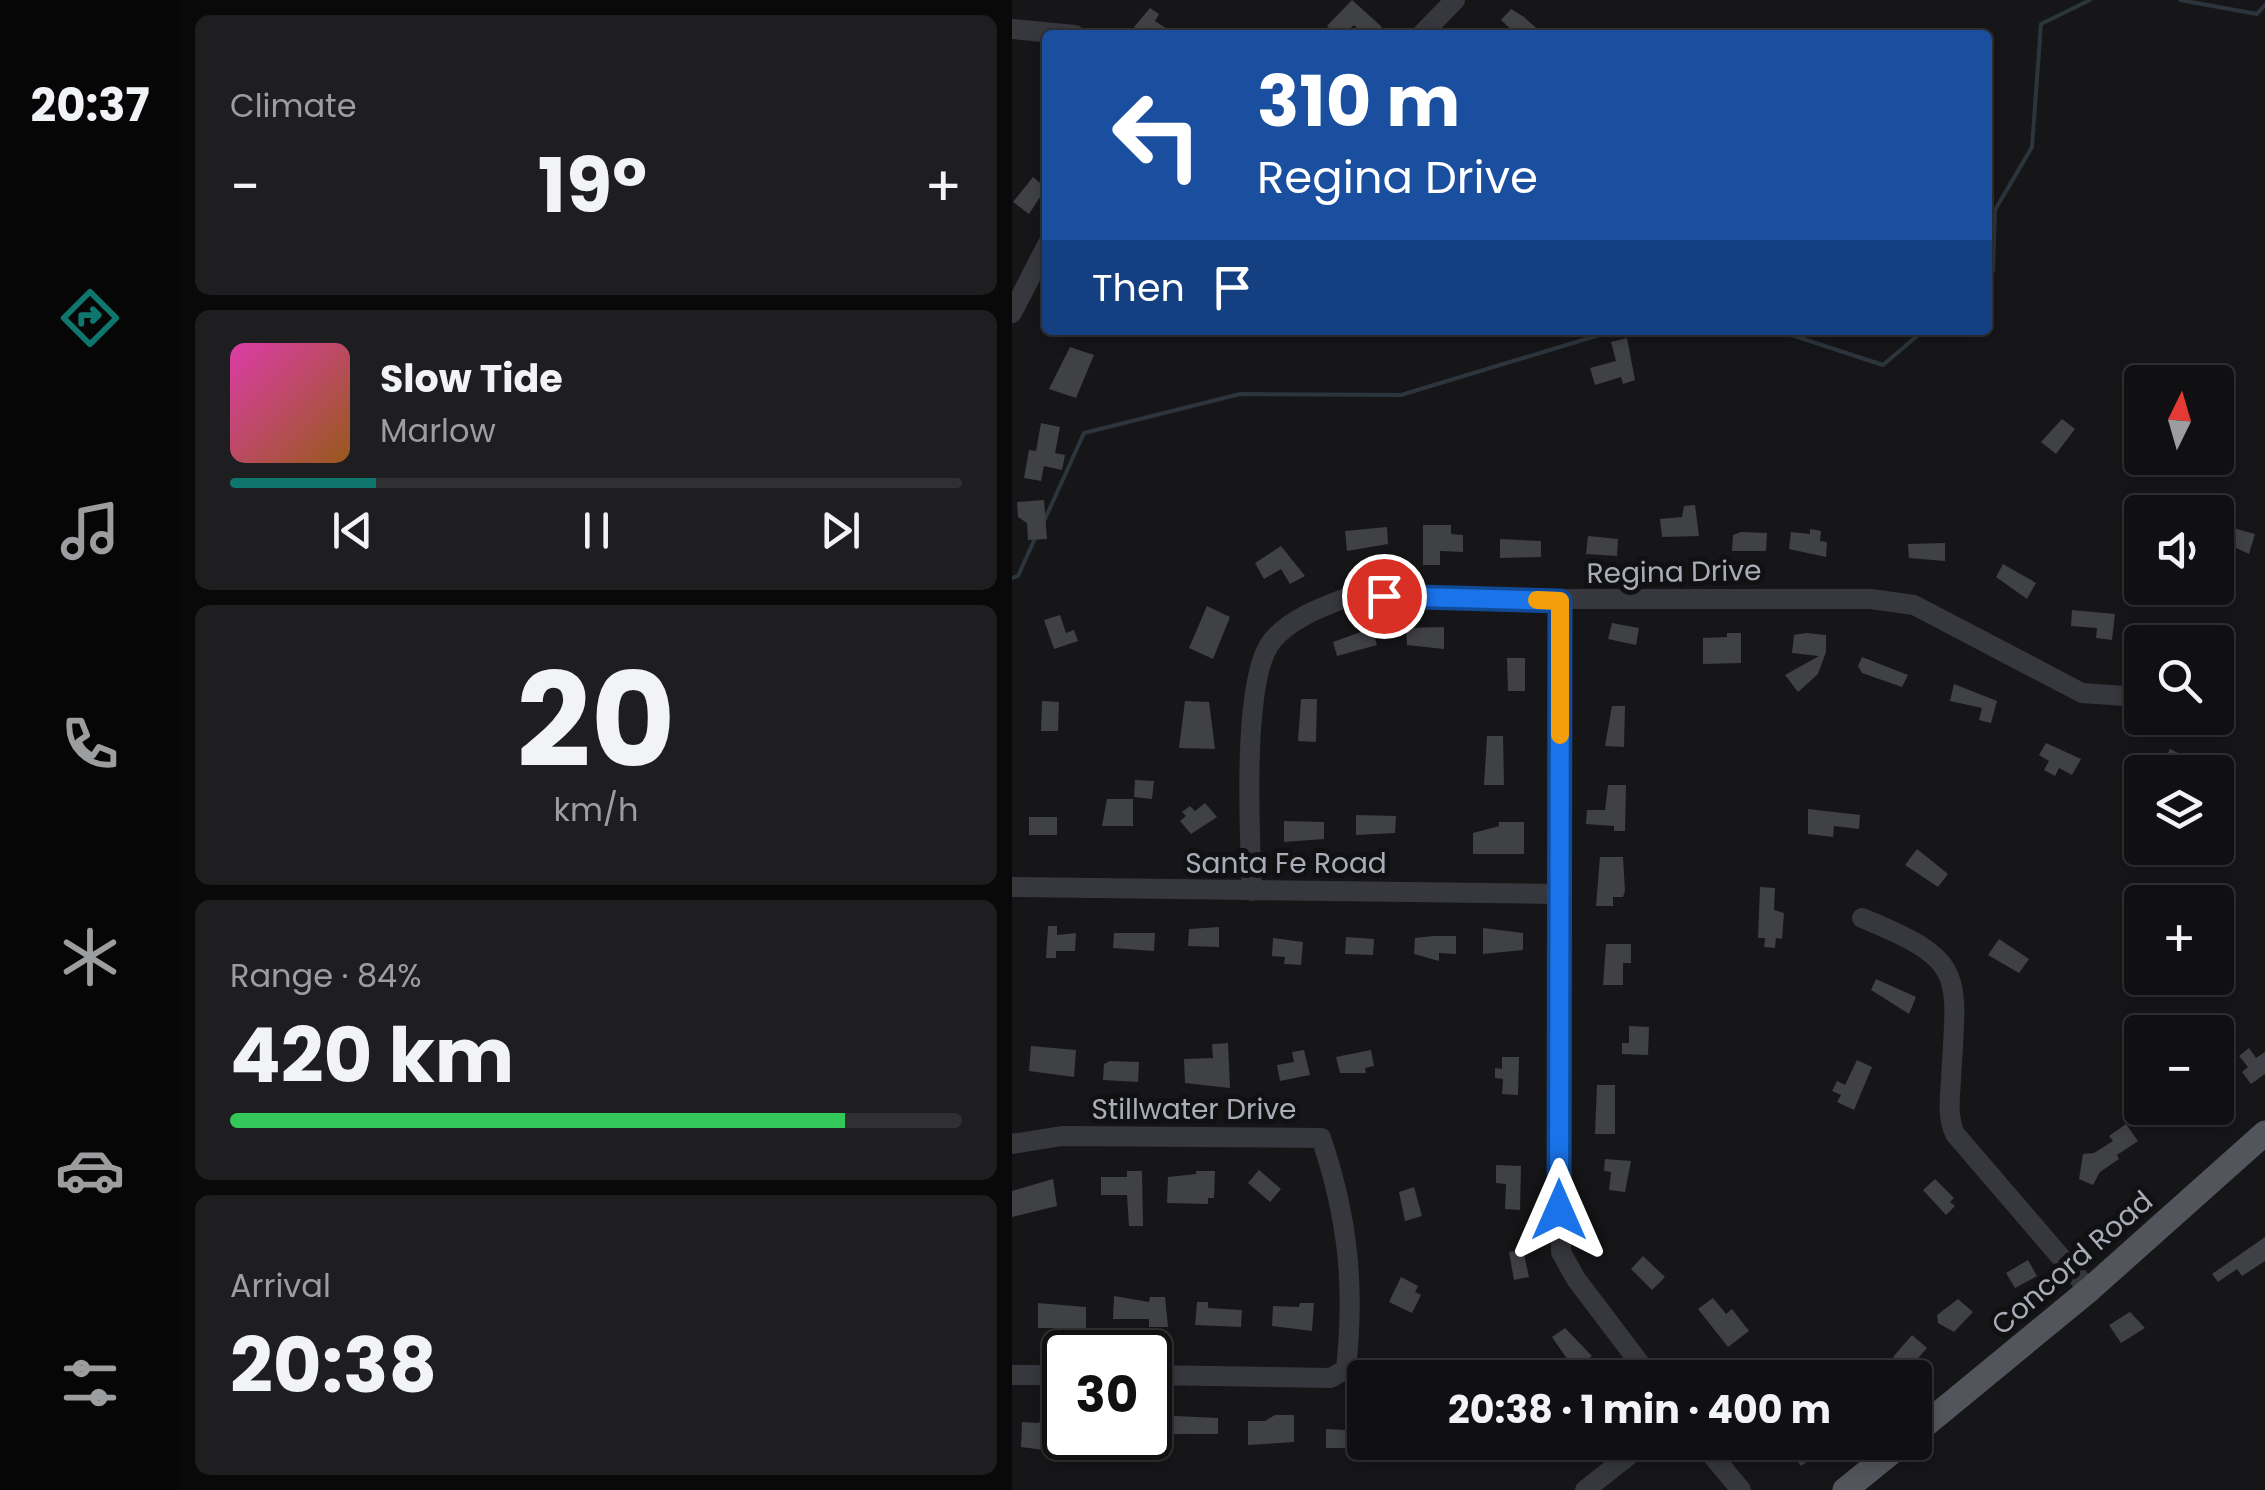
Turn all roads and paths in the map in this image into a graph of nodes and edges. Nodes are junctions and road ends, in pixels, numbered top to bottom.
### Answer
1 (1455, 0) edge
2 (1437, 19) junction
3 (1012, 29) edge
4 (1427, 30) edge
5 (1449, 30) edge
6 (1042, 32) edge
7 (1042, 256) edge
8 (1012, 313) edge
9 (1560, 601) junction
10 (2124, 696) edge
11 (1012, 887) edge
12 (1252, 892) junction
13 (1559, 894) junction
14 (1862, 918) dead end
15 (2264, 1134) edge
16 (1012, 1144) edge
17 (2089, 1290) junction
18 (1637, 1360) edge
19 (1012, 1375) edge
20 (1042, 1376) edge
21 (1172, 1376) edge
22 (1932, 1419) edge
23 (1623, 1460) edge
24 (1717, 1460) edge
25 (1882, 1460) edge
26 (1584, 1490) edge
27 (1741, 1490) edge
28 (1845, 1490) edge

1 - 2 street
2 - 4 street
2 - 5 street
3 - 6 street
7 - 8 street
9 - 10 street, Regina Drive
9 - 12 street, Regina Drive
9 - 13 street
11 - 12 street, Santa Fe Road
12 - 13 street, Santa Fe Road
13 - 18 street
14 - 17 street
15 - 17 main road, Concord Road
16 - 21 street, Stillwater Drive
17 - 22 main road, Concord Road
19 - 20 street
23 - 26 street
24 - 27 street
25 - 28 main road

